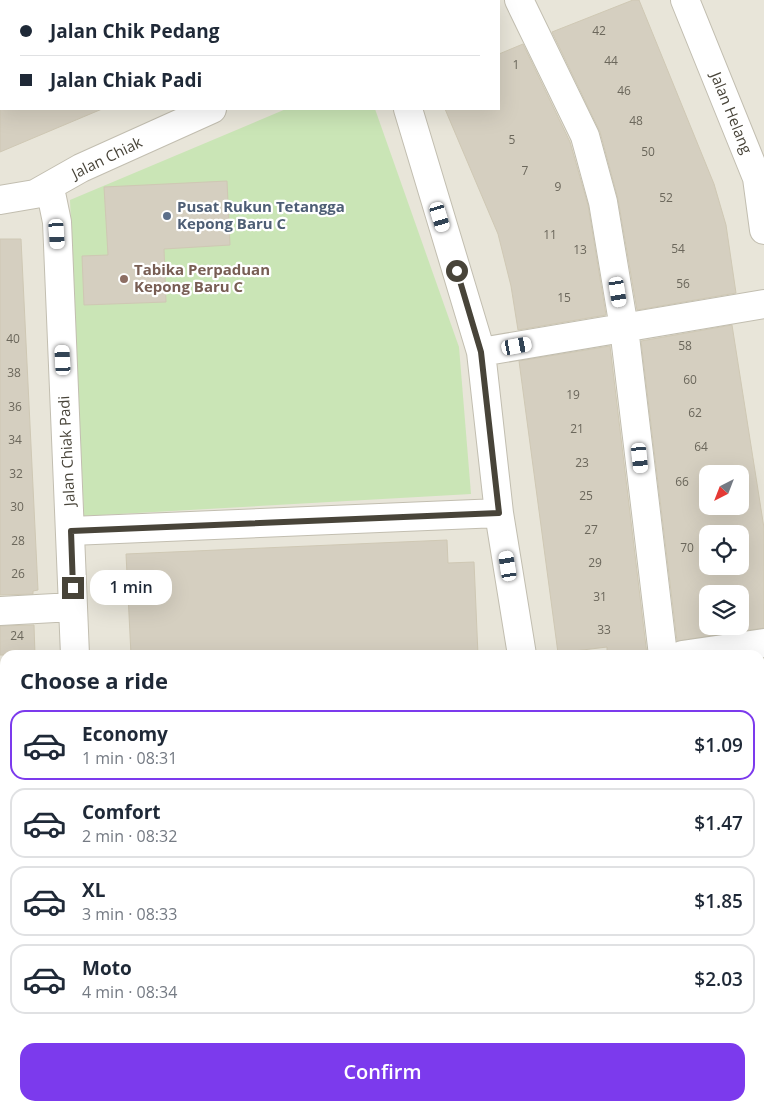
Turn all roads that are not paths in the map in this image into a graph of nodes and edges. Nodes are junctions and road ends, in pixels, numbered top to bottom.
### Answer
1 (519, 0) edge
2 (685, 0) edge
3 (210, 110) edge
4 (408, 110) edge
5 (50, 188) junction
6 (0, 200) edge
7 (764, 230) edge
8 (764, 304) edge
9 (624, 328) junction
10 (481, 352) junction
11 (499, 513) junction
12 (71, 531) junction
13 (73, 607) junction
14 (0, 611) edge
15 (764, 643) edge
16 (75, 650) edge
17 (521, 650) edge
18 (662, 650) edge
19 (716, 650) edge

1 - 9 street
2 - 7 street, Jalan Helang
3 - 5 street, Jalan Chiak
4 - 10 street
5 - 6 street, Jalan Chiak
5 - 12 street, Jalan Chiak Padi
8 - 9 street
9 - 10 street
9 - 18 street
10 - 11 street
11 - 12 street
11 - 17 street
12 - 13 street, Jalan Chiak Padi
13 - 14 street
13 - 16 street, Jalan Chiak Padi
15 - 19 street

